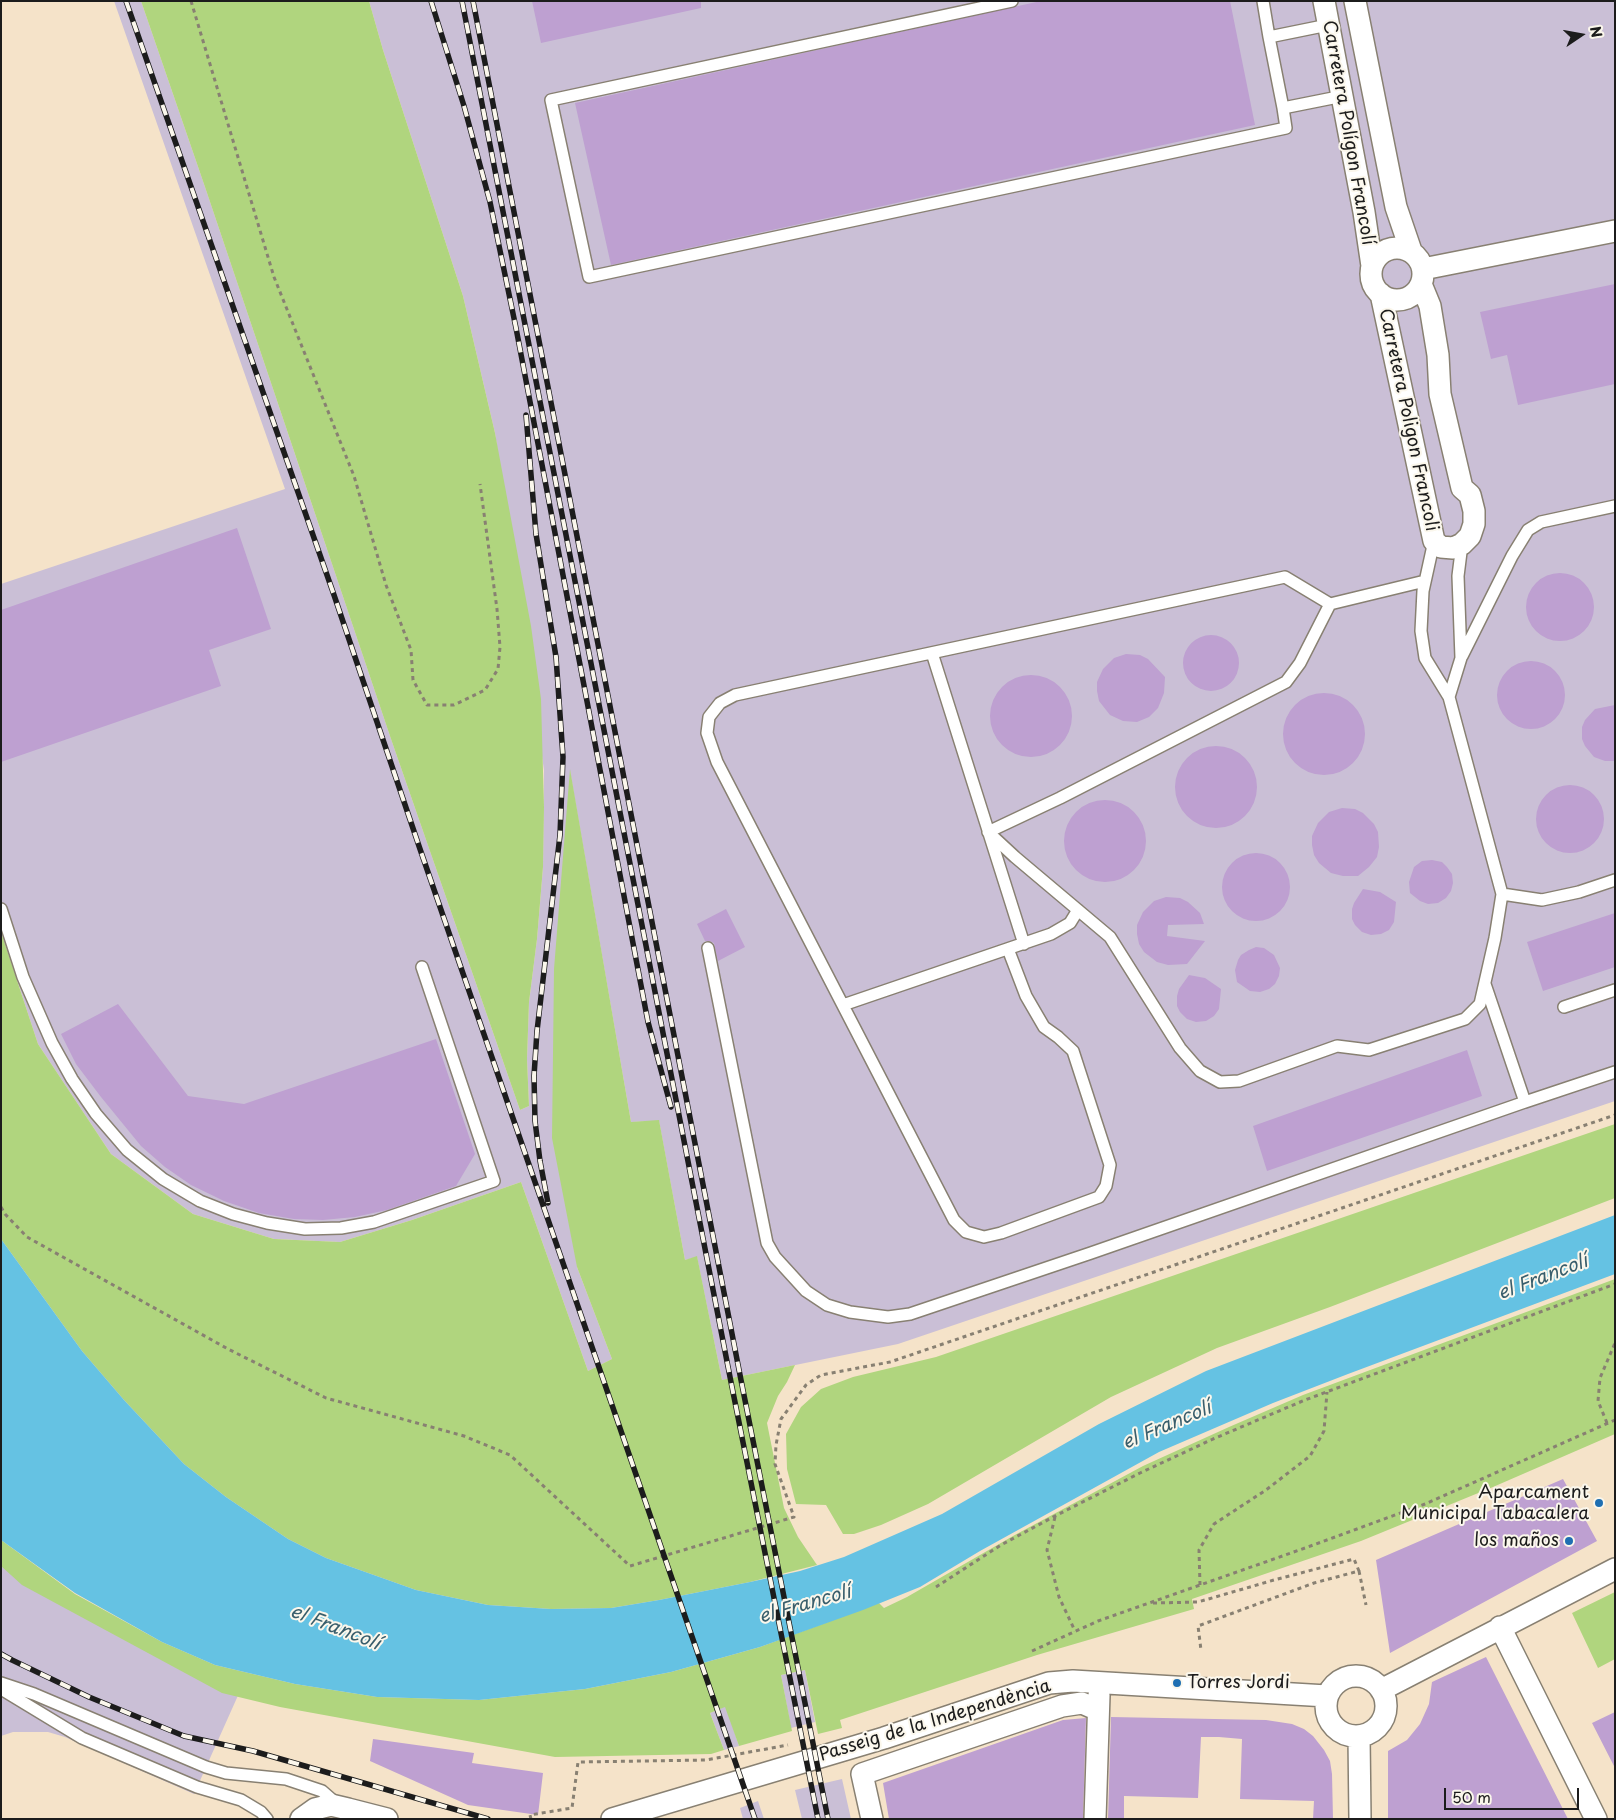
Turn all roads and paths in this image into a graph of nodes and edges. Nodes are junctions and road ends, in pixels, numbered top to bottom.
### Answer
1 (190, 1) edge
2 (1012, 1) edge
3 (1262, 1) edge
4 (1324, 1) edge
5 (1355, 1) edge
6 (1328, 25) junction
7 (1270, 37) junction
8 (1343, 96) junction
9 (1284, 108) junction
10 (1615, 231) edge
11 (1411, 251) junction
12 (1372, 266) junction
13 (1422, 277) junction
14 (1381, 294) junction
15 (480, 484) dead end
16 (1615, 506) edge
17 (1434, 541) junction
18 (1462, 544) junction
19 (1425, 581) junction
20 (1330, 604) junction
21 (932, 653) junction
22 (1461, 658) junction
23 (1449, 697) junction
24 (988, 832) junction
25 (1615, 880) edge
26 (1502, 894) junction
27 (1, 909) edge
28 (1078, 910) junction
29 (1024, 944) junction
30 (708, 948) dead end
31 (1008, 950) junction
32 (422, 967) dead end
33 (1485, 983) junction
34 (1615, 990) edge
35 (843, 1005) junction
36 (1564, 1007) dead end
37 (1615, 1072) edge
38 (1525, 1102) junction
39 (1615, 1115) edge
40 (1, 1207) edge
41 (1615, 1284) edge
42 (1615, 1343) edge
43 (1327, 1392) junction
44 (1615, 1420) edge
45 (1607, 1423) junction
46 (1055, 1516) junction
47 (1615, 1569) edge
48 (1359, 1571) junction
49 (1200, 1585) junction
50 (936, 1587) dead end
51 (1150, 1603) junction
52 (1366, 1605) dead end
53 (1500, 1627) junction
54 (1076, 1631) junction
55 (1032, 1650) dead end
56 (1201, 1650) dead end
57 (1100, 1682) junction
58 (1, 1683) edge
59 (1, 1690) edge
60 (1381, 1690) junction
61 (1327, 1696) junction
62 (1098, 1710) junction
63 (1359, 1736) junction
64 (794, 1743) dead end
65 (226, 1773) junction
66 (212, 1791) junction
67 (349, 1811) edge
68 (267, 1819) edge
69 (301, 1819) edge
70 (387, 1819) edge
71 (531, 1819) edge
72 (612, 1819) edge
73 (872, 1819) edge
74 (1095, 1819) edge
75 (1360, 1819) edge
76 (1596, 1819) edge

1 - 15 path
2 - 9 lane
3 - 7 lane
4 - 6 street, Carretera Polígon Francolí
5 - 11 street, Carretera Polígon Francolí
6 - 7 lane
6 - 8 street, Carretera Polígon Francolí
7 - 9 lane
8 - 9 lane
8 - 12 street, Carretera Polígon Francolí
10 - 13 street
11 - 12 street
11 - 13 street
12 - 14 street
13 - 14 street
13 - 18 street, Carretera Poligon Francoli
14 - 17 street, Carretera Poligon Francoli
16 - 22 lane
17 - 18 street, Carretera Poligon Francoli
17 - 19 lane
18 - 22 lane
19 - 20 lane
19 - 23 lane
20 - 21 lane
20 - 24 lane
21 - 24 lane
21 - 35 lane
22 - 23 lane
23 - 26 lane
24 - 28 lane
24 - 29 lane
25 - 26 lane
26 - 33 lane
27 - 32 lane
28 - 29 lane
28 - 33 lane
29 - 31 lane
30 - 38 lane
31 - 35 lane
31 - 35 lane
33 - 38 lane
34 - 36 lane
37 - 38 lane
39 - 40 path
41 - 43 path
42 - 45 path
43 - 46 path
43 - 49 path
44 - 45 path
45 - 49 path
46 - 50 path
46 - 54 path
47 - 53 street
48 - 51 path
48 - 52 path
48 - 56 path
49 - 51 path
51 - 54 path
53 - 60 street
53 - 76 street
54 - 55 path
57 - 61 street, Passeig de la Independència
57 - 62 street
57 - 72 street, Passeig de la Independència
58 - 65 lane
59 - 66 lane
60 - 61 street
60 - 63 street
61 - 63 street
62 - 73 street
62 - 74 street
63 - 75 street
64 - 71 path
65 - 66 lane
65 - 67 lane
66 - 68 lane
67 - 69 street
67 - 70 street

